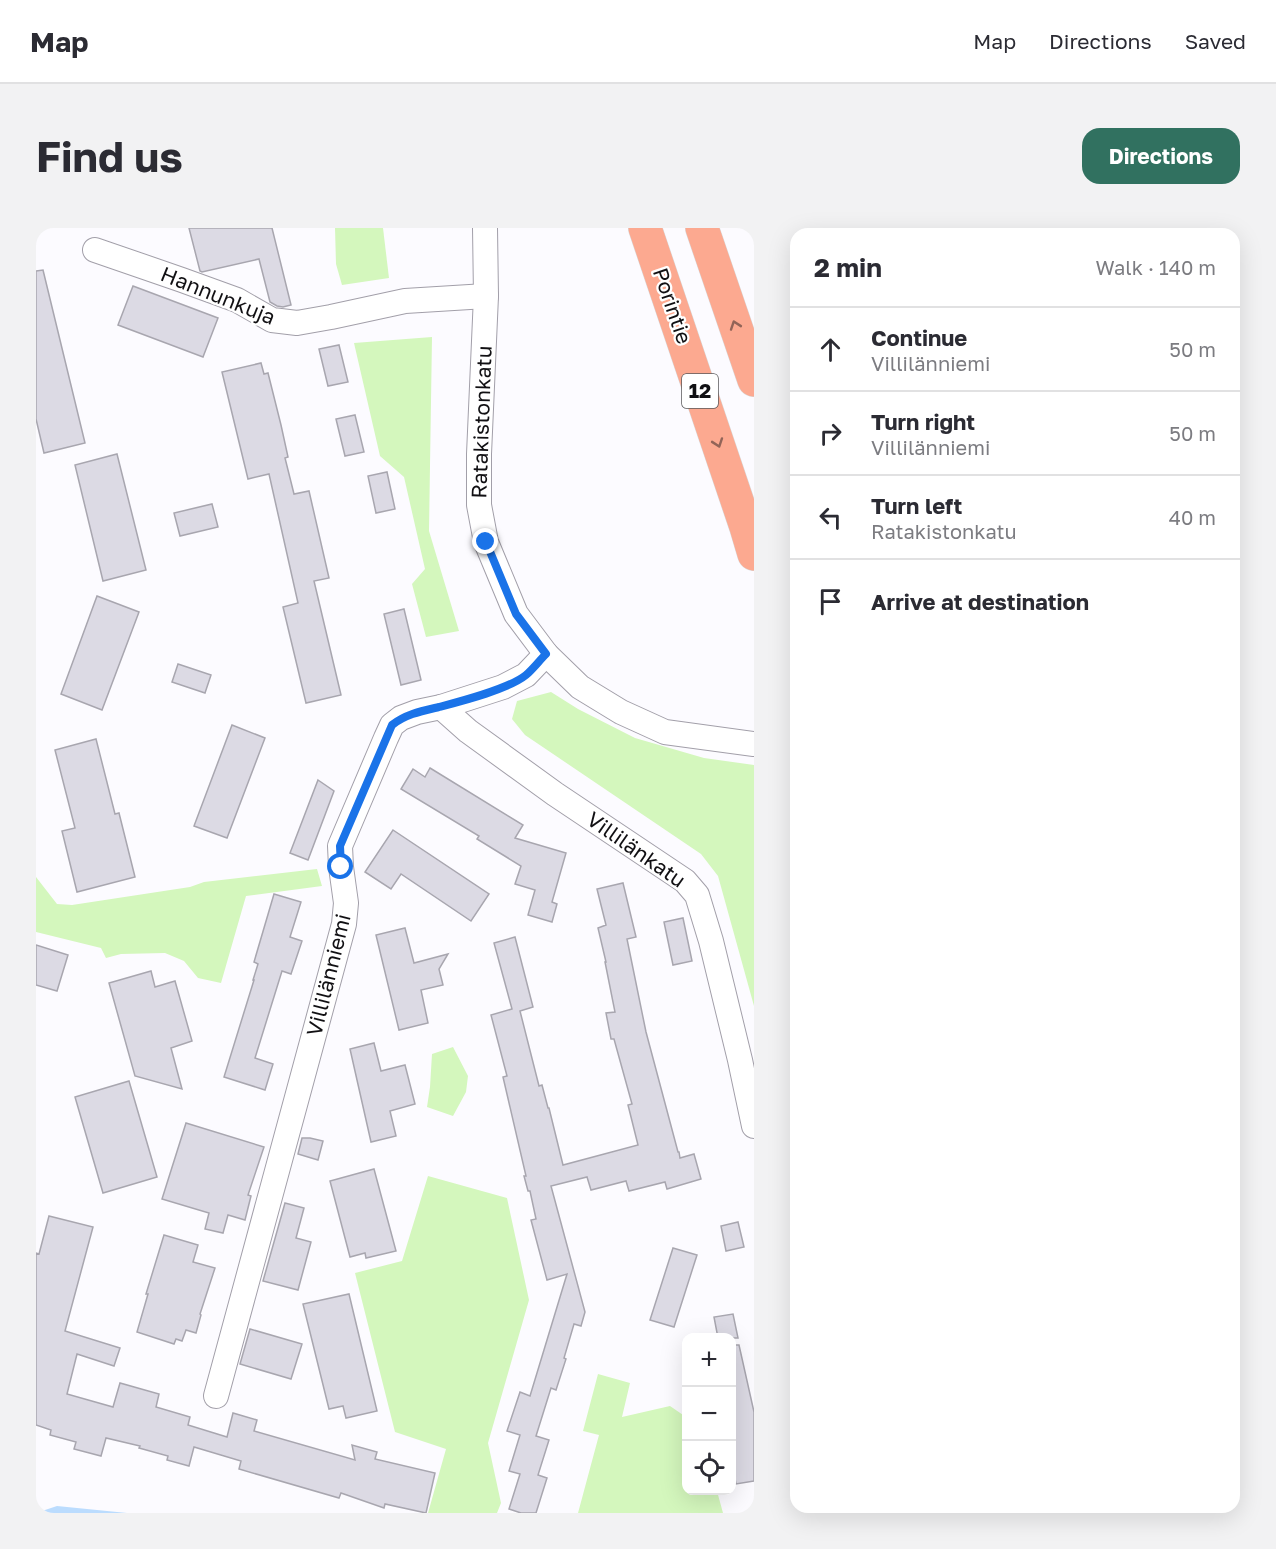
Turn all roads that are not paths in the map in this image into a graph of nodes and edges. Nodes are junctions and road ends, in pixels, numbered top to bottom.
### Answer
1 (485, 228) edge
2 (645, 228) edge
3 (702, 228) edge
4 (94, 250) dead end
5 (486, 296) junction
6 (754, 380) edge
7 (754, 554) edge
8 (546, 654) junction
9 (441, 706) junction
10 (754, 744) edge
11 (754, 1126) edge
12 (216, 1396) dead end

1 - 5 street, Ratakistonkatu
2 -> 7 highway, Porintie / 12
6 -> 3 highway
4 - 5 street, Hannunkuja
5 - 8 street, Ratakistonkatu
8 - 9 street, Villilänniemi
8 - 10 street, Ratakistonkatu
9 - 11 street, Villilänkatu
9 - 12 street, Villilänniemi

